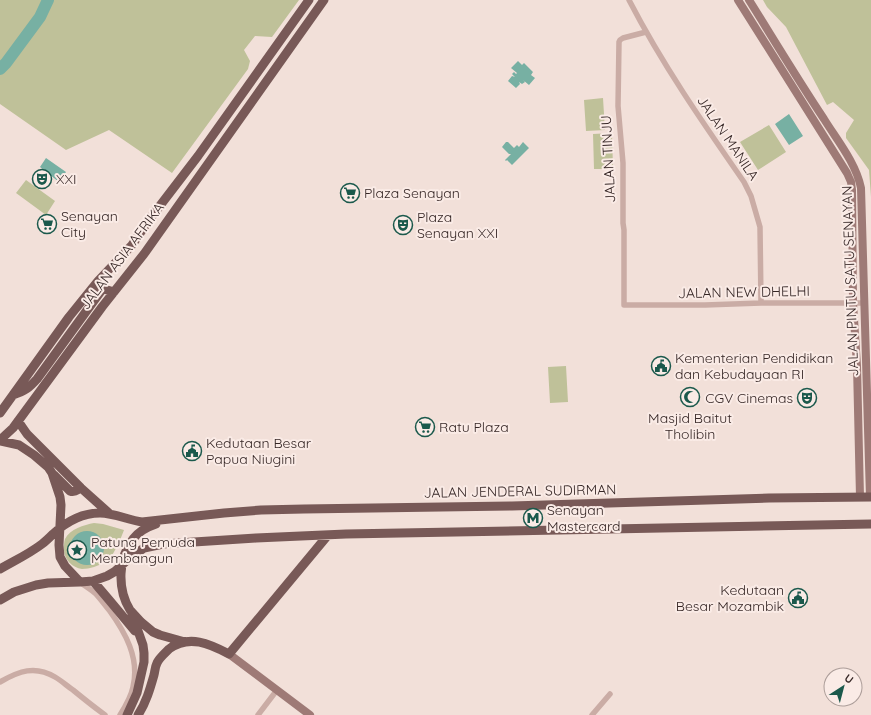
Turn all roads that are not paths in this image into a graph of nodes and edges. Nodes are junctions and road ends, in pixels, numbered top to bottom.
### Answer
1 (309, 0) edge
2 (324, 0) edge
3 (630, 0) edge
4 (738, 0) edge
5 (749, 0) edge
6 (646, 32) junction
7 (273, 52) junction
8 (283, 58) junction
9 (114, 292) junction
10 (761, 303) junction
11 (853, 303) junction
12 (865, 303) junction
13 (624, 305) joint
14 (857, 366) junction
15 (867, 366) junction
16 (13, 395) junction
17 (2, 409) edge
18 (18, 421) junction
19 (27, 434) junction
20 (0, 440) edge
21 (869, 441) junction
22 (859, 442) junction
23 (18, 445) junction
24 (860, 464) junction
25 (869, 464) junction
26 (52, 473) junction
27 (81, 488) junction
28 (860, 497) junction
29 (870, 497) edge
30 (110, 514) junction
31 (170, 519) junction
32 (871, 524) edge
33 (60, 528) junction
34 (328, 535) junction
35 (122, 564) junction
36 (0, 569) edge
37 (93, 581) junction
38 (80, 582) junction
39 (0, 600) edge
40 (130, 610) junction
41 (139, 637) junction
42 (185, 642) junction
43 (230, 654) junction
44 (0, 682) edge
45 (277, 690) junction
46 (610, 694) dead end
47 (105, 715) edge
48 (120, 715) edge
49 (126, 715) edge
50 (138, 715) edge
51 (258, 715) edge
52 (310, 715) edge
53 (592, 715) edge

1 - 7 main road, JALAN ASIA AFRIKA
2 - 8 main road, JALAN ASIA AFRIKA
3 - 6 street, JALAN MANILA
4 - 11 main road, JALAN PINTU SATU SENAYAN
5 - 12 main road, JALAN PINTU SATU SENAYAN
6 - 10 street, JALAN MANILA
6 - 13 street, JALAN TINJU
7 - 8 main road
7 - 16 main road, JALAN ASIA AFRIKA
8 - 9 main road, JALAN ASIA AFRIKA
9 - 16 main road
9 - 18 main road, JALAN ASIA AFRIKA
10 - 11 street, JALAN NEW DHELHI
10 - 13 street, JALAN NEW DHELHI
11 - 12 street, JALAN NEW DHELHI
11 - 14 main road, JALAN PINTU SATU SENAYAN
12 - 15 main road, JALAN PINTU SATU SENAYAN
14 - 15 main road
14 - 22 main road, JALAN PINTU SATU SENAYAN
15 - 21 main road, JALAN PINTU SATU SENAYAN
16 - 17 main road, JALAN ASIA AFRIKA
18 - 19 main road
18 - 20 main road, JALAN ASIA AFRIKA
19 - 23 main road
19 - 27 main road
20 - 23 main road
21 - 22 main road
21 - 25 main road, JALAN PINTU SATU SENAYAN
22 - 24 main road, JALAN PINTU SATU SENAYAN
23 - 26 main road
24 - 25 main road
24 - 28 main road, JALAN PINTU SATU SENAYAN
25 - 29 main road, JALAN PINTU SATU SENAYAN
26 - 27 main road
26 - 33 main road
27 - 30 main road
28 - 29 main road, JALAN JENDERAL SUDIRMAN
28 - 31 main road, JALAN JENDERAL SUDIRMAN
30 - 31 main road
30 - 33 main road
31 - 35 main road
32 - 34 main road
33 - 36 main road
33 - 38 main road
34 - 35 main road
34 - 43 main road
35 - 37 main road
35 - 40 main road
37 - 38 main road
37 - 41 main road
38 - 39 main road
38 - 48 street
40 - 41 main road
40 - 42 main road
41 - 49 main road
42 - 43 main road
42 - 50 main road
43 - 45 main road
44 - 47 street
45 - 51 street
45 - 52 main road
46 - 53 street

